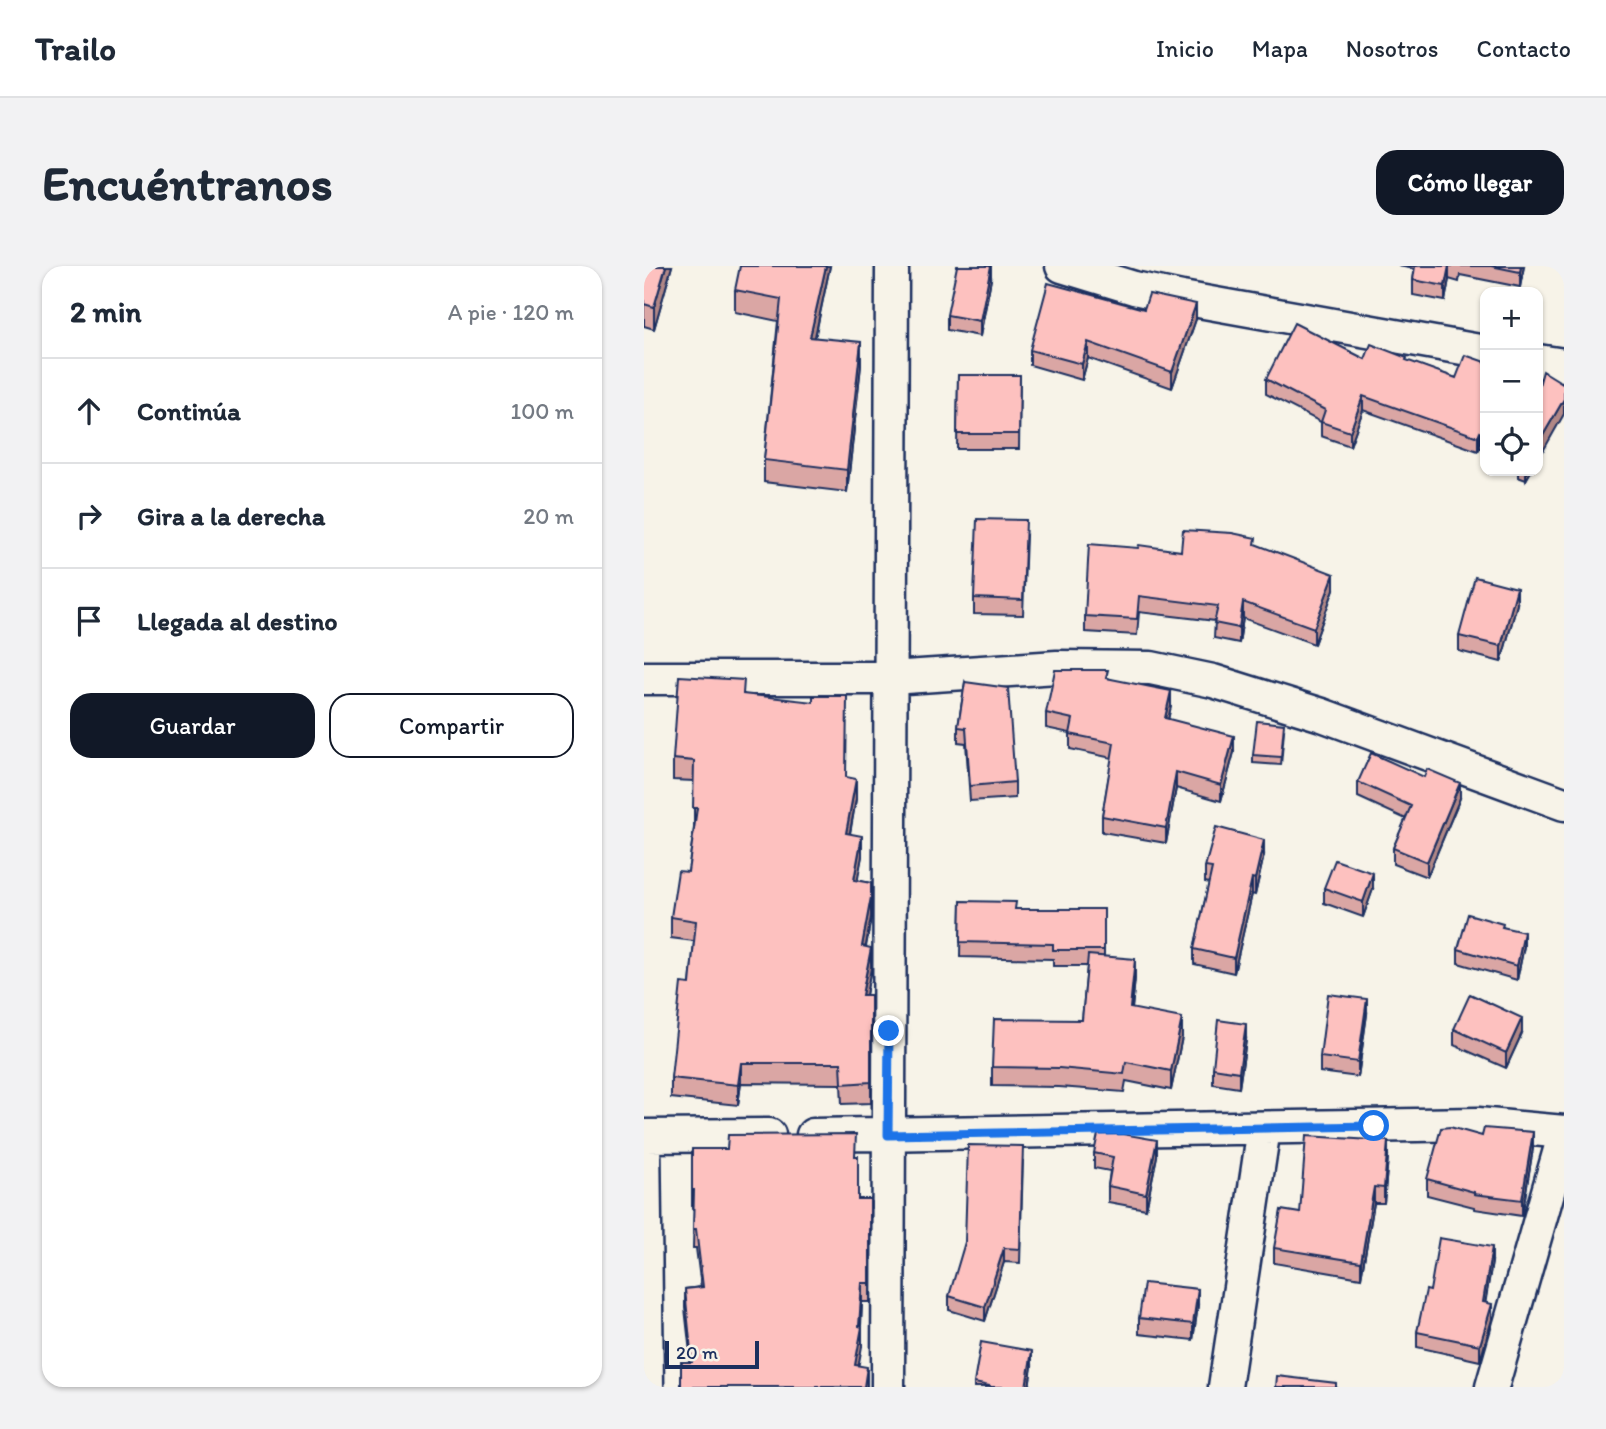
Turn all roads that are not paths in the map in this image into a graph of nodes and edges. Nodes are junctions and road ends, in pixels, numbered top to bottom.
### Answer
1 (892, 266) edge
2 (1062, 266) edge
3 (1480, 351) edge
4 (1543, 362) edge
5 (1564, 365) edge
6 (644, 678) edge
7 (890, 678) junction
8 (1564, 804) edge
9 (1264, 1128) junction
10 (1564, 1134) edge
11 (888, 1135) junction
12 (644, 1138) edge
13 (647, 1387) edge
14 (888, 1387) edge
15 (1225, 1387) edge
16 (1492, 1387) edge

1 - 7 street
2 - 3 street
4 - 5 street
6 - 7 street
7 - 8 street
7 - 11 street
9 - 10 street
9 - 11 street
9 - 15 street
10 - 16 street
11 - 12 street
11 - 14 street
12 - 13 street

